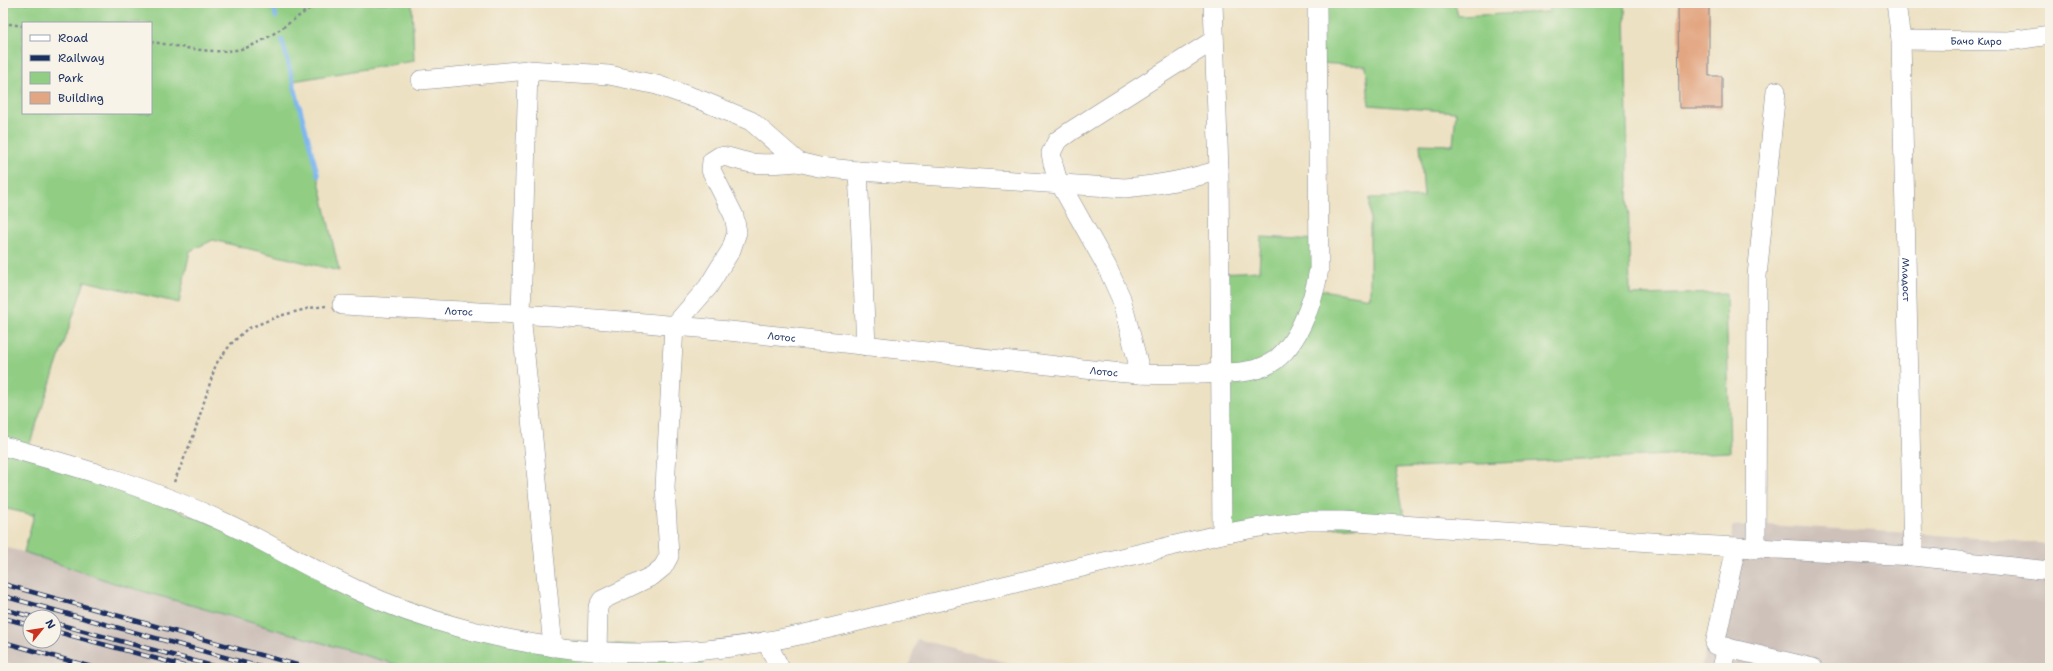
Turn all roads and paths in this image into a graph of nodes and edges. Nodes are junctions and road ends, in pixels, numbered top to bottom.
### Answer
1 (318, 3) edge
2 (1213, 3) edge
3 (1316, 3) edge
4 (1896, 3) edge
5 (3, 23) edge
6 (22, 26) edge
7 (2050, 35) edge
8 (1214, 40) junction
9 (1901, 40) junction
10 (152, 42) edge
11 (528, 70) junction
12 (422, 80) dead end
13 (1776, 91) dead end
14 (798, 162) junction
15 (1219, 170) junction
16 (858, 171) junction
17 (1061, 185) junction
18 (342, 305) joint
19 (521, 314) junction
20 (674, 326) junction
21 (866, 346) junction
22 (1221, 373) junction
23 (1141, 374) junction
24 (3, 446) edge
25 (168, 497) junction
26 (1222, 534) junction
27 (1736, 548) junction
28 (1756, 549) junction
29 (1913, 556) junction
30 (2050, 571) edge
31 (766, 641) junction
32 (553, 647) junction
33 (1727, 647) junction
34 (597, 652) junction
35 (780, 668) edge
36 (1722, 668) edge
37 (1813, 668) edge

1 - 10 path
2 - 8 street
3 - 22 street, Лотос
4 - 9 street, Младост
5 - 6 path
7 - 9 street, Бачо Киро
8 - 15 street
8 - 17 street
9 - 29 street, Младост
11 - 12 street
11 - 14 street
11 - 19 street
13 - 28 street
14 - 16 street
14 - 20 street
15 - 17 street
15 - 22 street
16 - 17 street
16 - 21 street
17 - 23 street
18 - 19 street, Лотос
18 - 25 path
19 - 20 street, Лотос
19 - 32 street
20 - 21 street, Лотос
20 - 34 street
21 - 23 street, Лотос
22 - 23 street, Лотос
22 - 26 street
24 - 25 street
25 - 32 street
26 - 27 street
26 - 31 street
27 - 28 street
27 - 33 street
28 - 29 street
29 - 30 street
31 - 34 street
31 - 35 street
32 - 34 street
33 - 36 street
33 - 37 street

